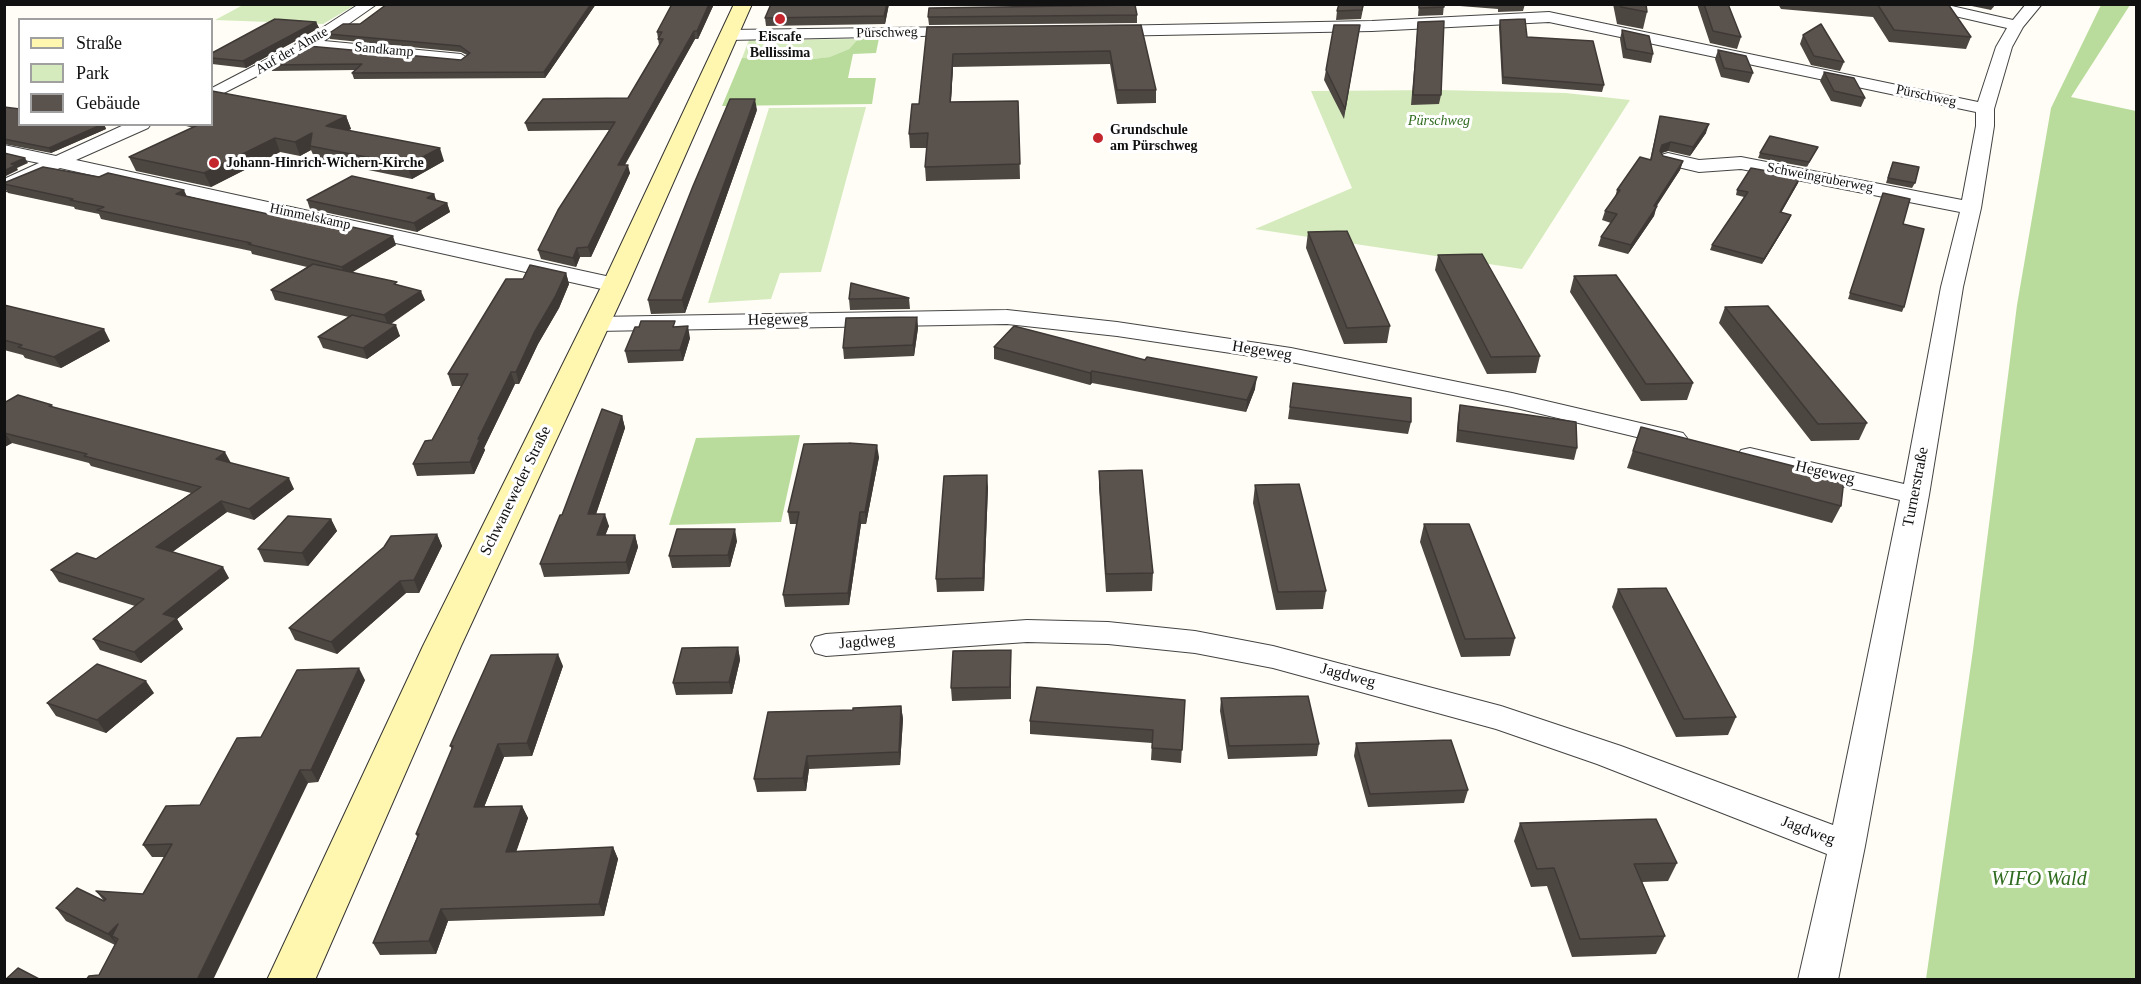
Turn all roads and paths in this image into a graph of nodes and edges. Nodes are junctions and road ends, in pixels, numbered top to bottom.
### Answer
1 (369, 4) edge
2 (743, 4) edge
3 (1920, 4) edge
4 (2035, 4) edge
5 (1550, 11) edge
6 (2016, 25) junction
7 (1092, 31) edge
8 (975, 32) edge
9 (729, 35) junction
10 (308, 44) junction
11 (461, 59) edge
12 (213, 93) edge
13 (1985, 109) junction
14 (137, 126) edge
15 (4, 150) edge
16 (1668, 159) edge
17 (57, 161) junction
18 (4, 186) edge
19 (1971, 208) junction
20 (615, 285) junction
21 (596, 324) junction
22 (1698, 444) edge
23 (1734, 452) edge
24 (1915, 495) junction
25 (825, 645) dead end
26 (1847, 846) junction
27 (291, 980) edge
28 (1818, 980) edge

1 - 10 street, Auf der Ahnte
2 - 9 main road, Schwaneweder Straße
3 - 6 street
4 - 6 street, Turnerstraße
5 - 7 street, Pürschweg
5 - 13 street, Pürschweg
6 - 13 street, Turnerstraße
8 - 9 street, Pürschweg
9 - 20 main road, Schwaneweder Straße
10 - 11 street, Sandkamp
10 - 12 street, Auf der Ahnte
13 - 19 street, Turnerstraße
14 - 17 street
15 - 17 street, Himmelskamp
16 - 19 street, Schweingruberweg
17 - 18 street
17 - 20 street, Himmelskamp
19 - 24 street, Turnerstraße
20 - 21 main road, Schwaneweder Straße
21 - 22 street, Hegeweg
21 - 27 main road, Schwaneweder Straße
23 - 24 street, Hegeweg
24 - 26 street, Turnerstraße
25 - 26 street, Jagdweg
26 - 28 street, Turnerstraße

